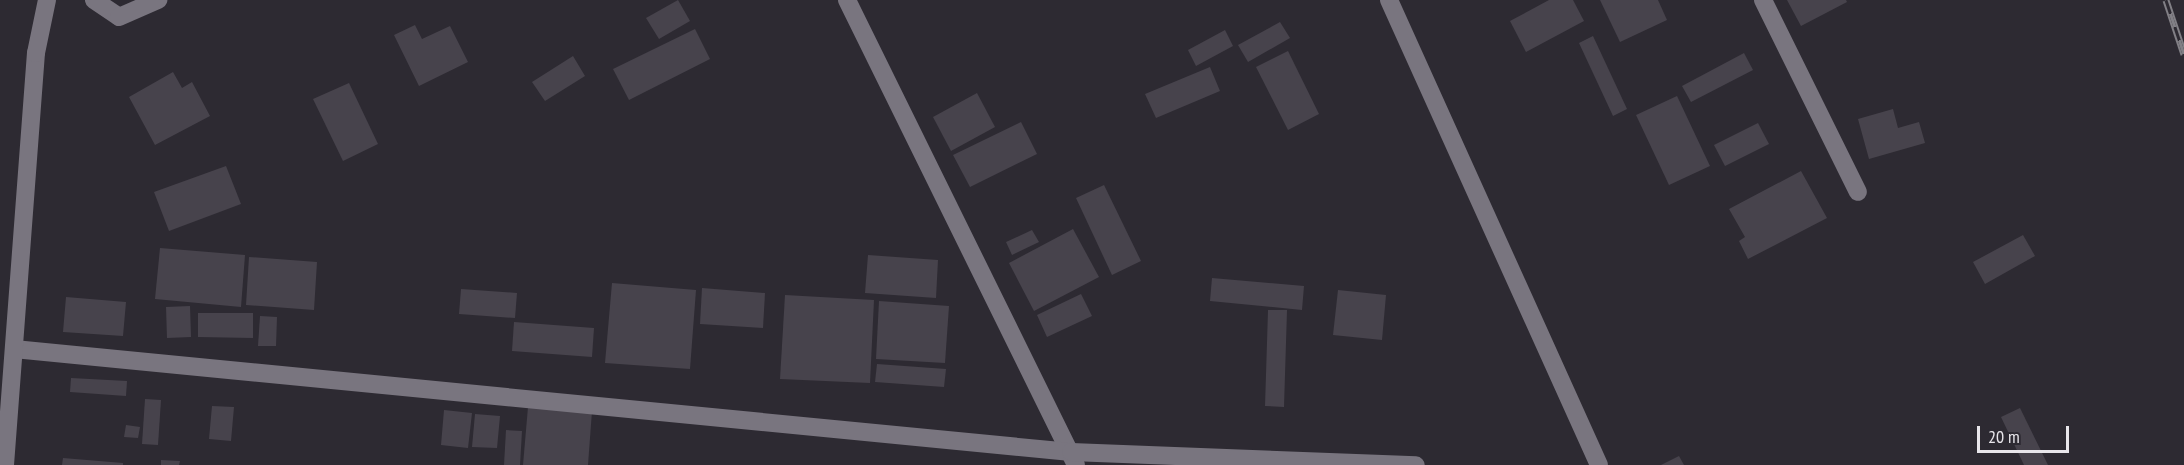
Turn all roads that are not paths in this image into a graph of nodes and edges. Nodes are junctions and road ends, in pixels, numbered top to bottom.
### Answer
1 (46, 0) edge
2 (94, 0) edge
3 (158, 0) edge
4 (847, 0) edge
5 (1389, 0) edge
6 (1763, 0) edge
7 (1858, 192) dead end
8 (14, 349) junction
9 (1073, 458) edge
10 (5, 465) edge
11 (1416, 465) edge
12 (1599, 465) edge

1 - 8 street
2 - 3 street
4 - 9 street
5 - 12 street
6 - 7 street
8 - 9 street
8 - 10 street
9 - 11 street

